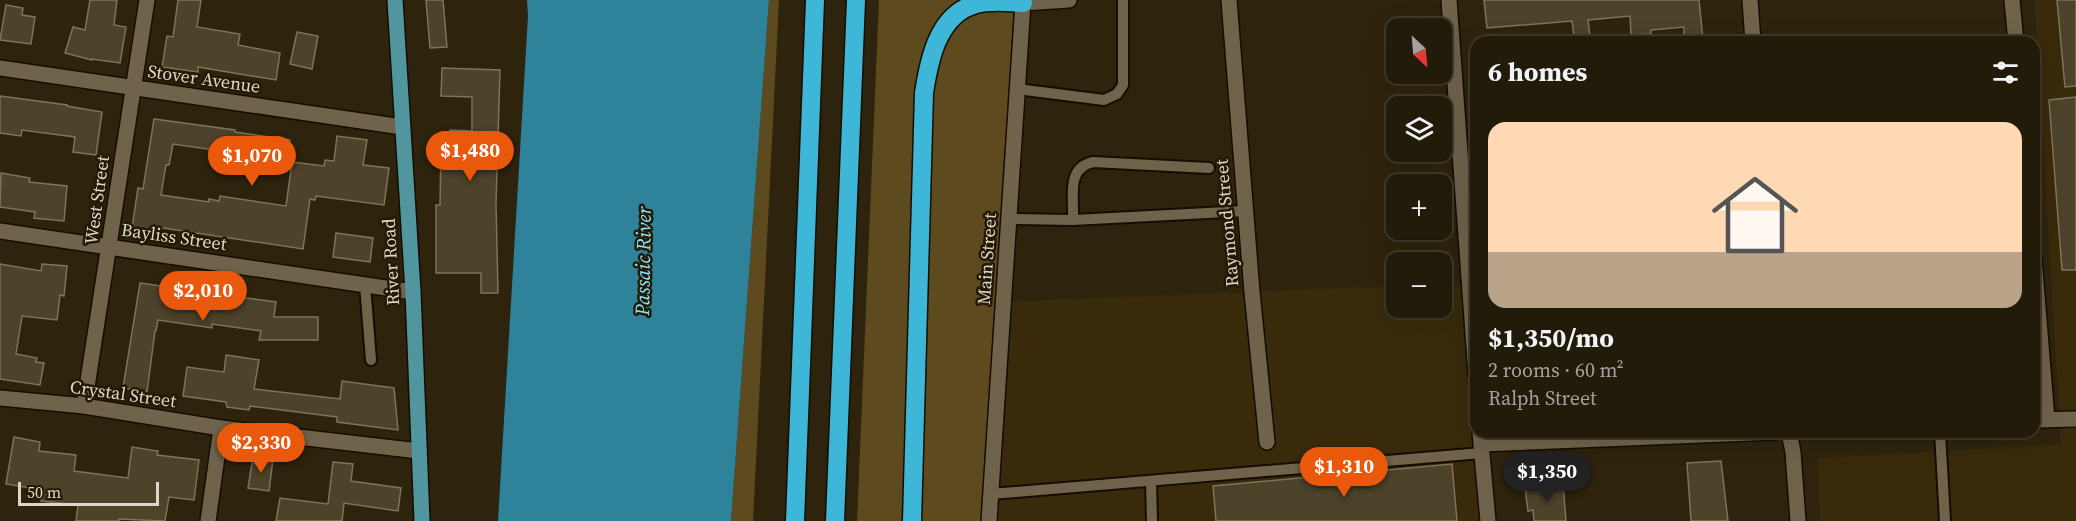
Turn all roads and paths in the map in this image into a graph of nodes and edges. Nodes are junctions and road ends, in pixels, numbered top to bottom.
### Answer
1 (147, 0) edge
2 (395, 0) edge
3 (815, 0) edge
4 (856, 0) edge
5 (1064, 0) edge
6 (1069, 0) edge
7 (1123, 0) edge
8 (1229, 0) edge
9 (1449, 0) edge
10 (1750, 0) edge
11 (2012, 0) edge
12 (1023, 2) edge
13 (1753, 36) edge
14 (2015, 36) edge
15 (0, 68) edge
16 (133, 88) junction
17 (1017, 89) junction
18 (402, 127) junction
19 (1209, 168) dead end
20 (1246, 212) junction
21 (1009, 219) junction
22 (1073, 220) junction
23 (0, 231) edge
24 (110, 247) junction
25 (364, 285) junction
26 (413, 292) junction
27 (1470, 292) edge
28 (371, 360) dead end
29 (2040, 397) edge
30 (0, 398) edge
31 (84, 406) junction
32 (2076, 419) edge
33 (2041, 420) edge
34 (221, 428) junction
35 (1614, 438) edge
36 (1790, 438) edge
37 (1940, 438) edge
38 (1267, 442) dead end
39 (1481, 443) edge
40 (419, 450) junction
41 (1151, 481) junction
42 (991, 494) junction
43 (208, 521) edge
44 (422, 521) edge
45 (795, 521) edge
46 (835, 521) edge
47 (912, 521) edge
48 (989, 521) edge
49 (1152, 521) edge
50 (1488, 521) edge
51 (1798, 521) edge
52 (1945, 521) edge

1 - 16 street, West Street
2 - 18 main road, River Road
3 - 45 highway
4 - 46 highway
5 - 6 street
5 - 12 street
7 - 17 lane
8 - 20 street, Raymond Street
9 - 27 street
10 - 13 street
11 - 14 street
12 - 17 street, Main Street
12 - 47 highway
15 - 16 street, Stover Avenue
16 - 18 street, Stover Avenue
16 - 24 street, West Street
17 - 21 street, Main Street
18 - 26 main road, River Road
19 - 22 lane
20 - 22 lane
20 - 38 street, Raymond Street
21 - 22 lane
21 - 42 street, Main Street
23 - 24 street, Bayliss Street
24 - 25 street, Bayliss Street
24 - 31 street, West Street
25 - 26 street, Bayliss Street
25 - 28 lane
26 - 40 main road, River Road
29 - 33 street
30 - 31 street, Crystal Street
31 - 34 street, Crystal Street
32 - 33 street
34 - 40 street, Crystal Street
34 - 43 street
35 - 39 street
36 - 51 street
37 - 52 lane
39 - 41 lane
39 - 50 street
40 - 44 main road, River Road
41 - 42 lane
41 - 49 lane
42 - 48 street, Main Street

